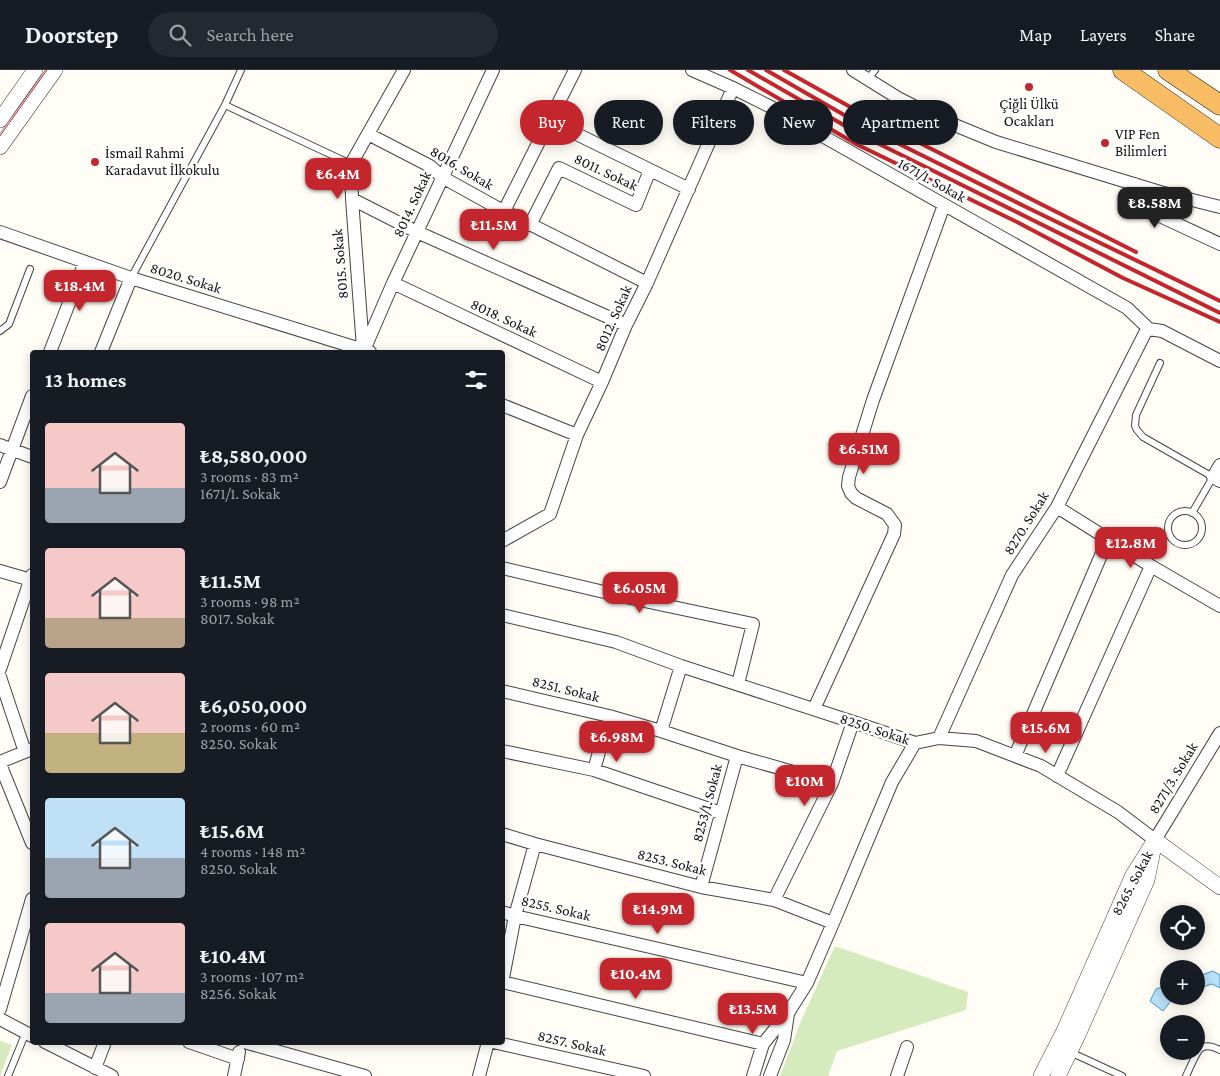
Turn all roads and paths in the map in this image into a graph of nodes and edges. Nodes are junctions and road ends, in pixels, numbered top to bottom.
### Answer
1 (35, 70) edge
2 (55, 70) edge
3 (232, 70) edge
4 (404, 70) edge
5 (493, 70) edge
6 (575, 70) edge
7 (692, 70) edge
8 (853, 70) edge
9 (1123, 70) edge
10 (1168, 70) edge
11 (240, 72) edge
12 (872, 75) edge
13 (733, 88) junction
14 (560, 100) edge
15 (225, 105) junction
16 (1220, 105) edge
17 (1, 116) edge
18 (17, 123) junction
19 (368, 134) junction
20 (584, 138) edge
21 (1220, 138) edge
22 (538, 145) edge
23 (0, 147) edge
24 (351, 164) junction
25 (650, 170) junction
26 (442, 177) junction
27 (1135, 184) junction
28 (689, 189) junction
29 (352, 199) junction
30 (944, 205) junction
31 (1219, 206) edge
32 (504, 211) junction
33 (530, 224) junction
34 (0, 232) edge
35 (417, 232) junction
36 (1220, 244) edge
37 (85, 262) junction
38 (30, 269) dead end
39 (131, 278) junction
40 (393, 283) junction
41 (647, 283) junction
42 (626, 325) junction
43 (1149, 329) junction
44 (0, 331) edge
45 (51, 350) edge
46 (102, 350) edge
47 (360, 350) edge
48 (366, 350) edge
49 (367, 350) edge
50 (1220, 361) edge
51 (1160, 363) dead end
52 (602, 382) junction
53 (30, 400) edge
54 (505, 407) edge
55 (577, 435) junction
56 (6, 447) edge
57 (30, 456) edge
58 (1220, 465) edge
59 (1216, 479) edge
60 (0, 482) edge
61 (1057, 507) junction
62 (1192, 513) junction
63 (505, 539) edge
64 (1108, 539) junction
65 (1152, 566) junction
66 (505, 569) edge
67 (0, 571) edge
68 (30, 577) edge
69 (30, 583) edge
70 (1220, 606) edge
71 (505, 615) edge
72 (681, 666) junction
73 (0, 669) edge
74 (0, 677) edge
75 (738, 684) junction
76 (505, 692) edge
77 (814, 709) junction
78 (609, 716) junction
79 (853, 722) junction
80 (661, 731) junction
81 (1220, 733) edge
82 (939, 738) junction
83 (916, 743) junction
84 (29, 750) edge
85 (505, 752) edge
86 (737, 756) junction
87 (1016, 756) junction
88 (0, 763) edge
89 (594, 770) junction
90 (1057, 776) junction
91 (832, 783) junction
92 (721, 813) junction
93 (28, 818) edge
94 (30, 831) edge
95 (505, 835) edge
96 (1155, 840) junction
97 (535, 844) junction
98 (701, 887) junction
99 (1220, 887) edge
100 (774, 900) junction
101 (30, 907) edge
102 (505, 913) edge
103 (515, 916) junction
104 (833, 924) junction
105 (505, 971) edge
106 (505, 982) edge
107 (807, 983) junction
108 (0, 1009) edge
109 (788, 1013) junction
110 (0, 1019) edge
111 (29, 1034) edge
112 (763, 1044) junction
113 (51, 1045) edge
114 (105, 1045) edge
115 (198, 1045) edge
116 (241, 1045) edge
117 (253, 1045) edge
118 (487, 1045) edge
119 (505, 1045) edge
120 (907, 1047) dead end
121 (1220, 1050) edge
122 (1070, 1052) junction
123 (238, 1059) junction
124 (96, 1068) junction
125 (8, 1076) edge
126 (112, 1076) edge
127 (234, 1076) edge
128 (365, 1076) edge
129 (479, 1076) edge
130 (644, 1076) edge
131 (753, 1076) edge
132 (770, 1076) edge
133 (897, 1076) edge
134 (1041, 1076) edge
135 (1058, 1076) edge
136 (1122, 1076) edge
137 (1186, 1076) edge

1 - 17 street
2 - 18 street
3 - 11 lane
4 - 19 street
5 - 26 street, 8014. Sokak
6 - 14 street
7 - 13 street, 1671/1. Sokak
8 - 12 street
9 - 21 highway
10 - 16 highway
11 - 15 lane
12 - 27 street
13 - 28 street, 8012. Sokak
13 - 30 street, 1671/1. Sokak
15 - 24 lane
15 - 39 lane
17 - 18 street
18 - 23 street
19 - 24 street
19 - 26 street, 8016. Sokak
20 - 25 street
22 - 32 street
24 - 29 street, 8015. Sokak
25 - 28 street
25 - 33 street, 8011. Sokak
26 - 32 street, 8016. Sokak
26 - 35 street, 8014. Sokak
27 - 31 street
27 - 36 street
28 - 41 street, 8012. Sokak
29 - 35 street
29 - 48 street, 8015. Sokak
30 - 43 street, 1671/1. Sokak
30 - 77 street
32 - 33 street, 8016. Sokak
33 - 41 street, 8016. Sokak
34 - 37 street, 8020. Sokak
35 - 40 street, 8014. Sokak
35 - 42 street
37 - 39 street, 8020. Sokak
37 - 45 street
38 - 44 lane
39 - 46 street
39 - 47 street, 8020. Sokak
40 - 49 street, 8014. Sokak
40 - 52 street, 8018. Sokak
41 - 42 street, 8012. Sokak
42 - 52 street, 8012. Sokak
43 - 50 street
43 - 61 street, 8270. Sokak
51 - 59 lane
52 - 55 street, 8012. Sokak
53 - 56 street
54 - 55 street
55 - 63 street, 8012. Sokak
56 - 57 street
56 - 60 street
58 - 59 street
59 - 62 lane
61 - 64 street
61 - 82 street, 8270. Sokak
62 - 62 lane
64 - 65 street
64 - 87 street
65 - 70 street
65 - 90 street
66 - 75 street
67 - 68 street
69 - 73 street
71 - 72 street, 8250. Sokak
72 - 75 street, 8250. Sokak
72 - 80 street
74 - 84 street
75 - 77 street, 8250. Sokak
76 - 78 street, 8251. Sokak
77 - 79 street, 8250. Sokak
78 - 80 street, 8251. Sokak
78 - 89 street
79 - 83 street, 8250. Sokak
79 - 91 street
80 - 86 street, 8251. Sokak
81 - 96 street, 8271/3. Sokak
82 - 83 street, 8250. Sokak
82 - 87 street, 8250. Sokak
83 - 104 street
84 - 88 street
85 - 89 street
86 - 91 street, 8251. Sokak
86 - 92 street, 8253/1. Sokak
87 - 90 street, 8250. Sokak
88 - 93 street
89 - 92 street
90 - 96 street, 8250. Sokak
91 - 100 street
92 - 98 street, 8253/1. Sokak
93 - 94 street
95 - 97 street, 8253. Sokak
96 - 99 street, 8250. Sokak
96 - 122 street, 8265. Sokak
96 - 134 street, 8265. Sokak
97 - 98 street, 8253. Sokak
97 - 103 street
98 - 100 street, 8253. Sokak
100 - 104 street, 8253. Sokak
101 - 108 street
102 - 103 street, 8255. Sokak
103 - 105 street
103 - 107 street, 8255. Sokak
104 - 107 street
106 - 112 street
107 - 109 street
109 - 112 street
109 - 132 street
110 - 111 street
111 - 125 lane
112 - 131 street
113 - 124 street
114 - 124 street
115 - 123 street
116 - 123 street
117 - 128 street
118 - 129 street
119 - 130 street, 8257. Sokak
120 - 133 street
121 - 137 lane
122 - 135 street, 8265. Sokak
122 - 136 lane
123 - 127 street
124 - 126 street

